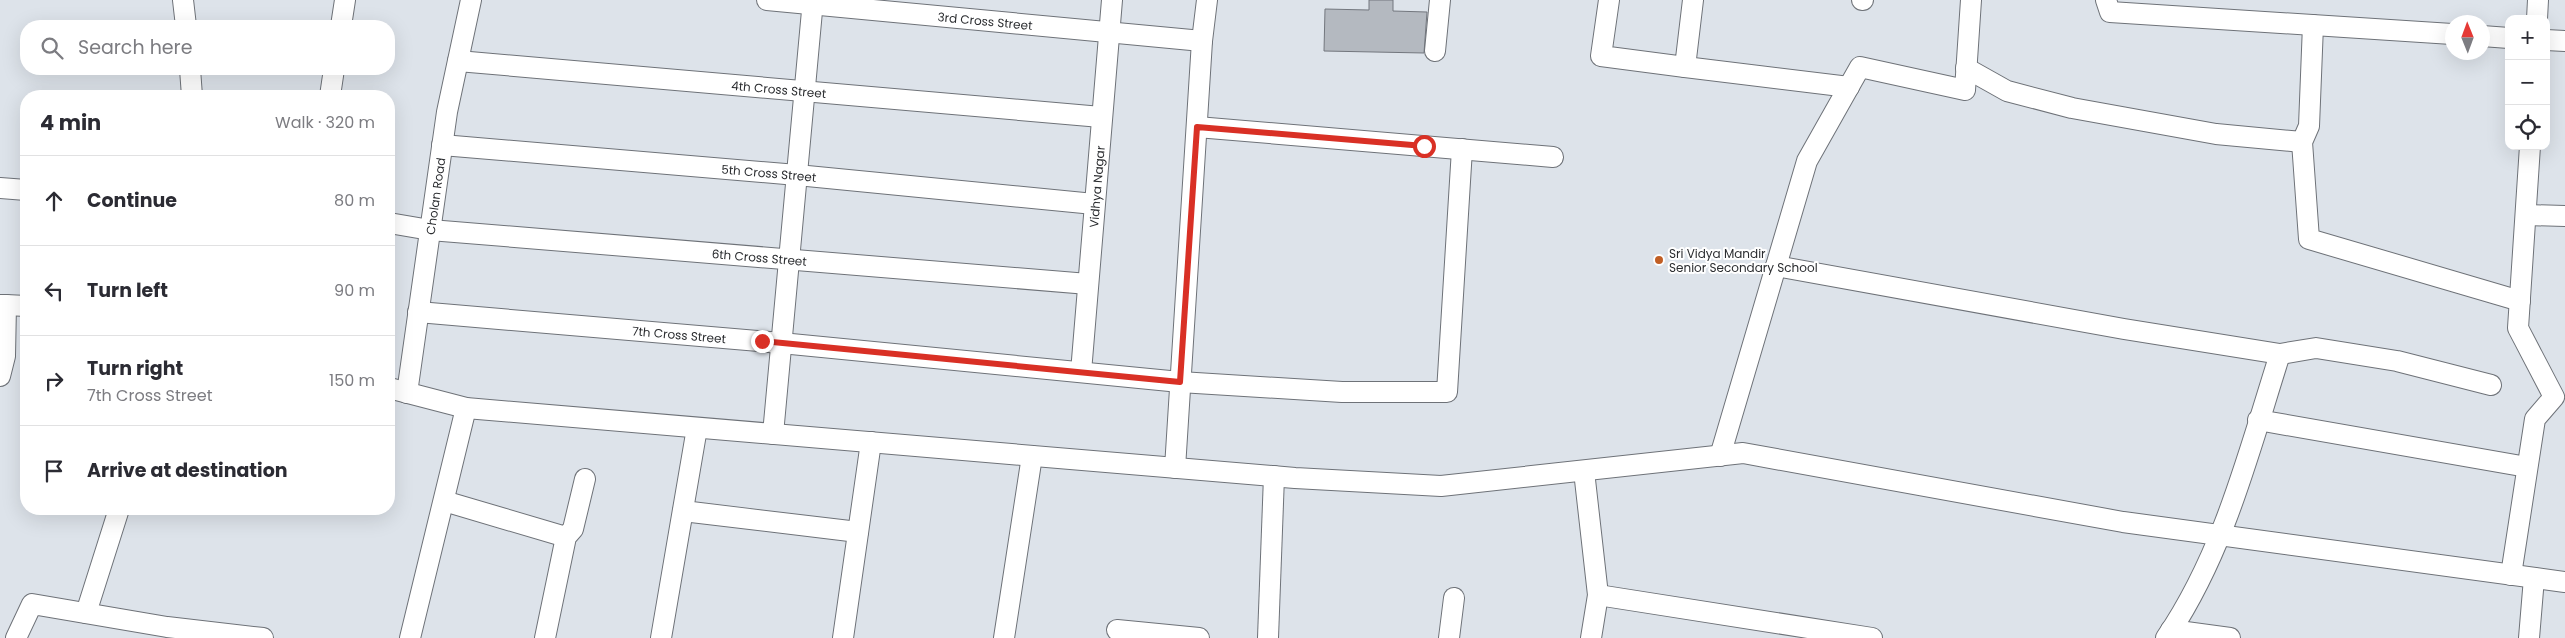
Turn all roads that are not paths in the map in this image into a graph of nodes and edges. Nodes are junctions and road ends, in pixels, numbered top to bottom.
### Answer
1 (182, 0) edge
2 (345, 0) edge
3 (471, 0) edge
4 (767, 0) edge
5 (1112, 0) edge
6 (1207, 0) edge
7 (1440, 0) edge
8 (1609, 0) edge
9 (1693, 0) edge
10 (1971, 0) edge
11 (2106, 0) edge
12 (2538, 0) edge
13 (812, 2) edge
14 (2537, 15) edge
15 (185, 20) edge
16 (342, 20) edge
17 (2313, 25) junction
18 (1108, 32) junction
19 (2445, 34) edge
20 (2490, 37) edge
21 (2505, 38) edge
22 (2550, 40) edge
23 (1202, 41) junction
24 (2565, 41) edge
25 (1434, 51) dead end
26 (458, 61) junction
27 (1685, 67) junction
28 (1966, 68) junction
29 (190, 75) edge
30 (333, 75) edge
31 (1849, 86) junction
32 (192, 90) edge
33 (331, 90) edge
34 (804, 92) junction
35 (1101, 117) junction
36 (1197, 127) junction
37 (2302, 142) junction
38 (442, 145) junction
39 (1462, 149) junction
40 (2530, 150) edge
41 (1553, 157) dead end
42 (797, 175) junction
43 (0, 188) edge
44 (20, 190) edge
45 (1094, 204) junction
46 (2526, 216) junction
47 (2565, 216) edge
48 (395, 224) edge
49 (430, 230) junction
50 (789, 258) junction
51 (1776, 266) junction
52 (1088, 284) junction
53 (2520, 301) junction
54 (3, 305) edge
55 (20, 306) edge
56 (418, 312) junction
57 (781, 343) junction
58 (2280, 354) junction
59 (1082, 372) junction
60 (0, 376) edge
61 (1180, 382) junction
62 (2491, 385) dead end
63 (398, 390) edge
64 (2560, 399) edge
65 (466, 408) junction
66 (2258, 420) junction
67 (698, 428) junction
68 (773, 434) junction
69 (871, 442) junction
70 (1032, 456) junction
71 (1720, 456) junction
72 (2527, 467) junction
73 (1174, 468) junction
74 (1584, 471) junction
75 (1274, 476) junction
76 (585, 479) dead end
77 (444, 501) junction
78 (683, 512) junction
79 (117, 515) edge
80 (858, 532) junction
81 (2221, 535) junction
82 (566, 537) junction
83 (2511, 575) junction
84 (2534, 578) junction
85 (2565, 582) edge
86 (1598, 595) junction
87 (1454, 598) dead end
88 (86, 613) junction
89 (1117, 630) dead end
90 (144, 631) edge
91 (2168, 634) edge
92 (16, 638) edge
93 (263, 638) edge
94 (410, 638) edge
95 (545, 638) edge
96 (661, 638) edge
97 (843, 638) edge
98 (1004, 638) edge
99 (1199, 638) edge
100 (1268, 638) edge
101 (1449, 638) edge
102 (1591, 638) edge
103 (1872, 638) edge
104 (2230, 638) edge
105 (2529, 638) edge

1 - 15 street
2 - 16 street
3 - 26 street, Cholan Road
4 - 13 street, 3rd Cross Street
5 - 18 street, Vidhya Nagar
6 - 23 street
7 - 25 street
8 - 27 street
9 - 27 street
10 - 28 street
11 - 17 street
12 - 14 street
13 - 18 street, 3rd Cross Street
13 - 34 street
17 - 19 street
17 - 37 street
18 - 23 street, 3rd Cross Street
18 - 35 street, Vidhya Nagar
20 - 21 street
22 - 24 street
23 - 36 street
26 - 34 street, 4th Cross Street
26 - 38 street, Cholan Road
27 - 31 street
28 - 31 street
28 - 37 street
29 - 32 street
30 - 33 street
31 - 51 street
34 - 35 street, 4th Cross Street
34 - 42 street
35 - 45 street, Vidhya Nagar
36 - 39 street
36 - 61 street
37 - 53 street
38 - 42 street, 5th Cross Street
38 - 49 street, Cholan Road
39 - 41 street
39 - 61 street, 7th Cross Street
40 - 46 street
42 - 45 street, 5th Cross Street
42 - 50 street
43 - 44 street
45 - 52 street, Vidhya Nagar
46 - 47 street
46 - 53 street
48 - 49 street, 6th Cross Street
49 - 50 street, 6th Cross Street
49 - 56 street, Cholan Road
50 - 52 street, 6th Cross Street
50 - 57 street
51 - 58 street
51 - 71 street
52 - 59 street, Vidhya Nagar
53 - 64 street
54 - 55 street
54 - 60 street
56 - 57 street, 7th Cross Street
56 - 63 street, Cholan Road
57 - 59 street, 7th Cross Street
57 - 68 street
58 - 62 street
58 - 66 street
59 - 61 street, 7th Cross Street
61 - 73 street
63 - 65 street
64 - 72 street
65 - 67 street
65 - 77 street
66 - 72 street
66 - 81 street
67 - 68 street
67 - 78 street
68 - 69 street
69 - 70 street
69 - 80 street
70 - 73 street
70 - 98 street
71 - 74 street
71 - 81 street
72 - 83 street
73 - 75 street
74 - 75 street
74 - 86 street
75 - 100 street
76 - 82 street
77 - 82 street
77 - 94 street
78 - 80 street
78 - 96 street
79 - 88 street
80 - 97 street
81 - 83 street
81 - 91 street
82 - 95 street
83 - 84 street
84 - 85 street
84 - 105 street
86 - 102 street
86 - 103 street
87 - 101 street
88 - 90 street
88 - 92 street
89 - 99 street
90 - 93 street
91 - 104 street

